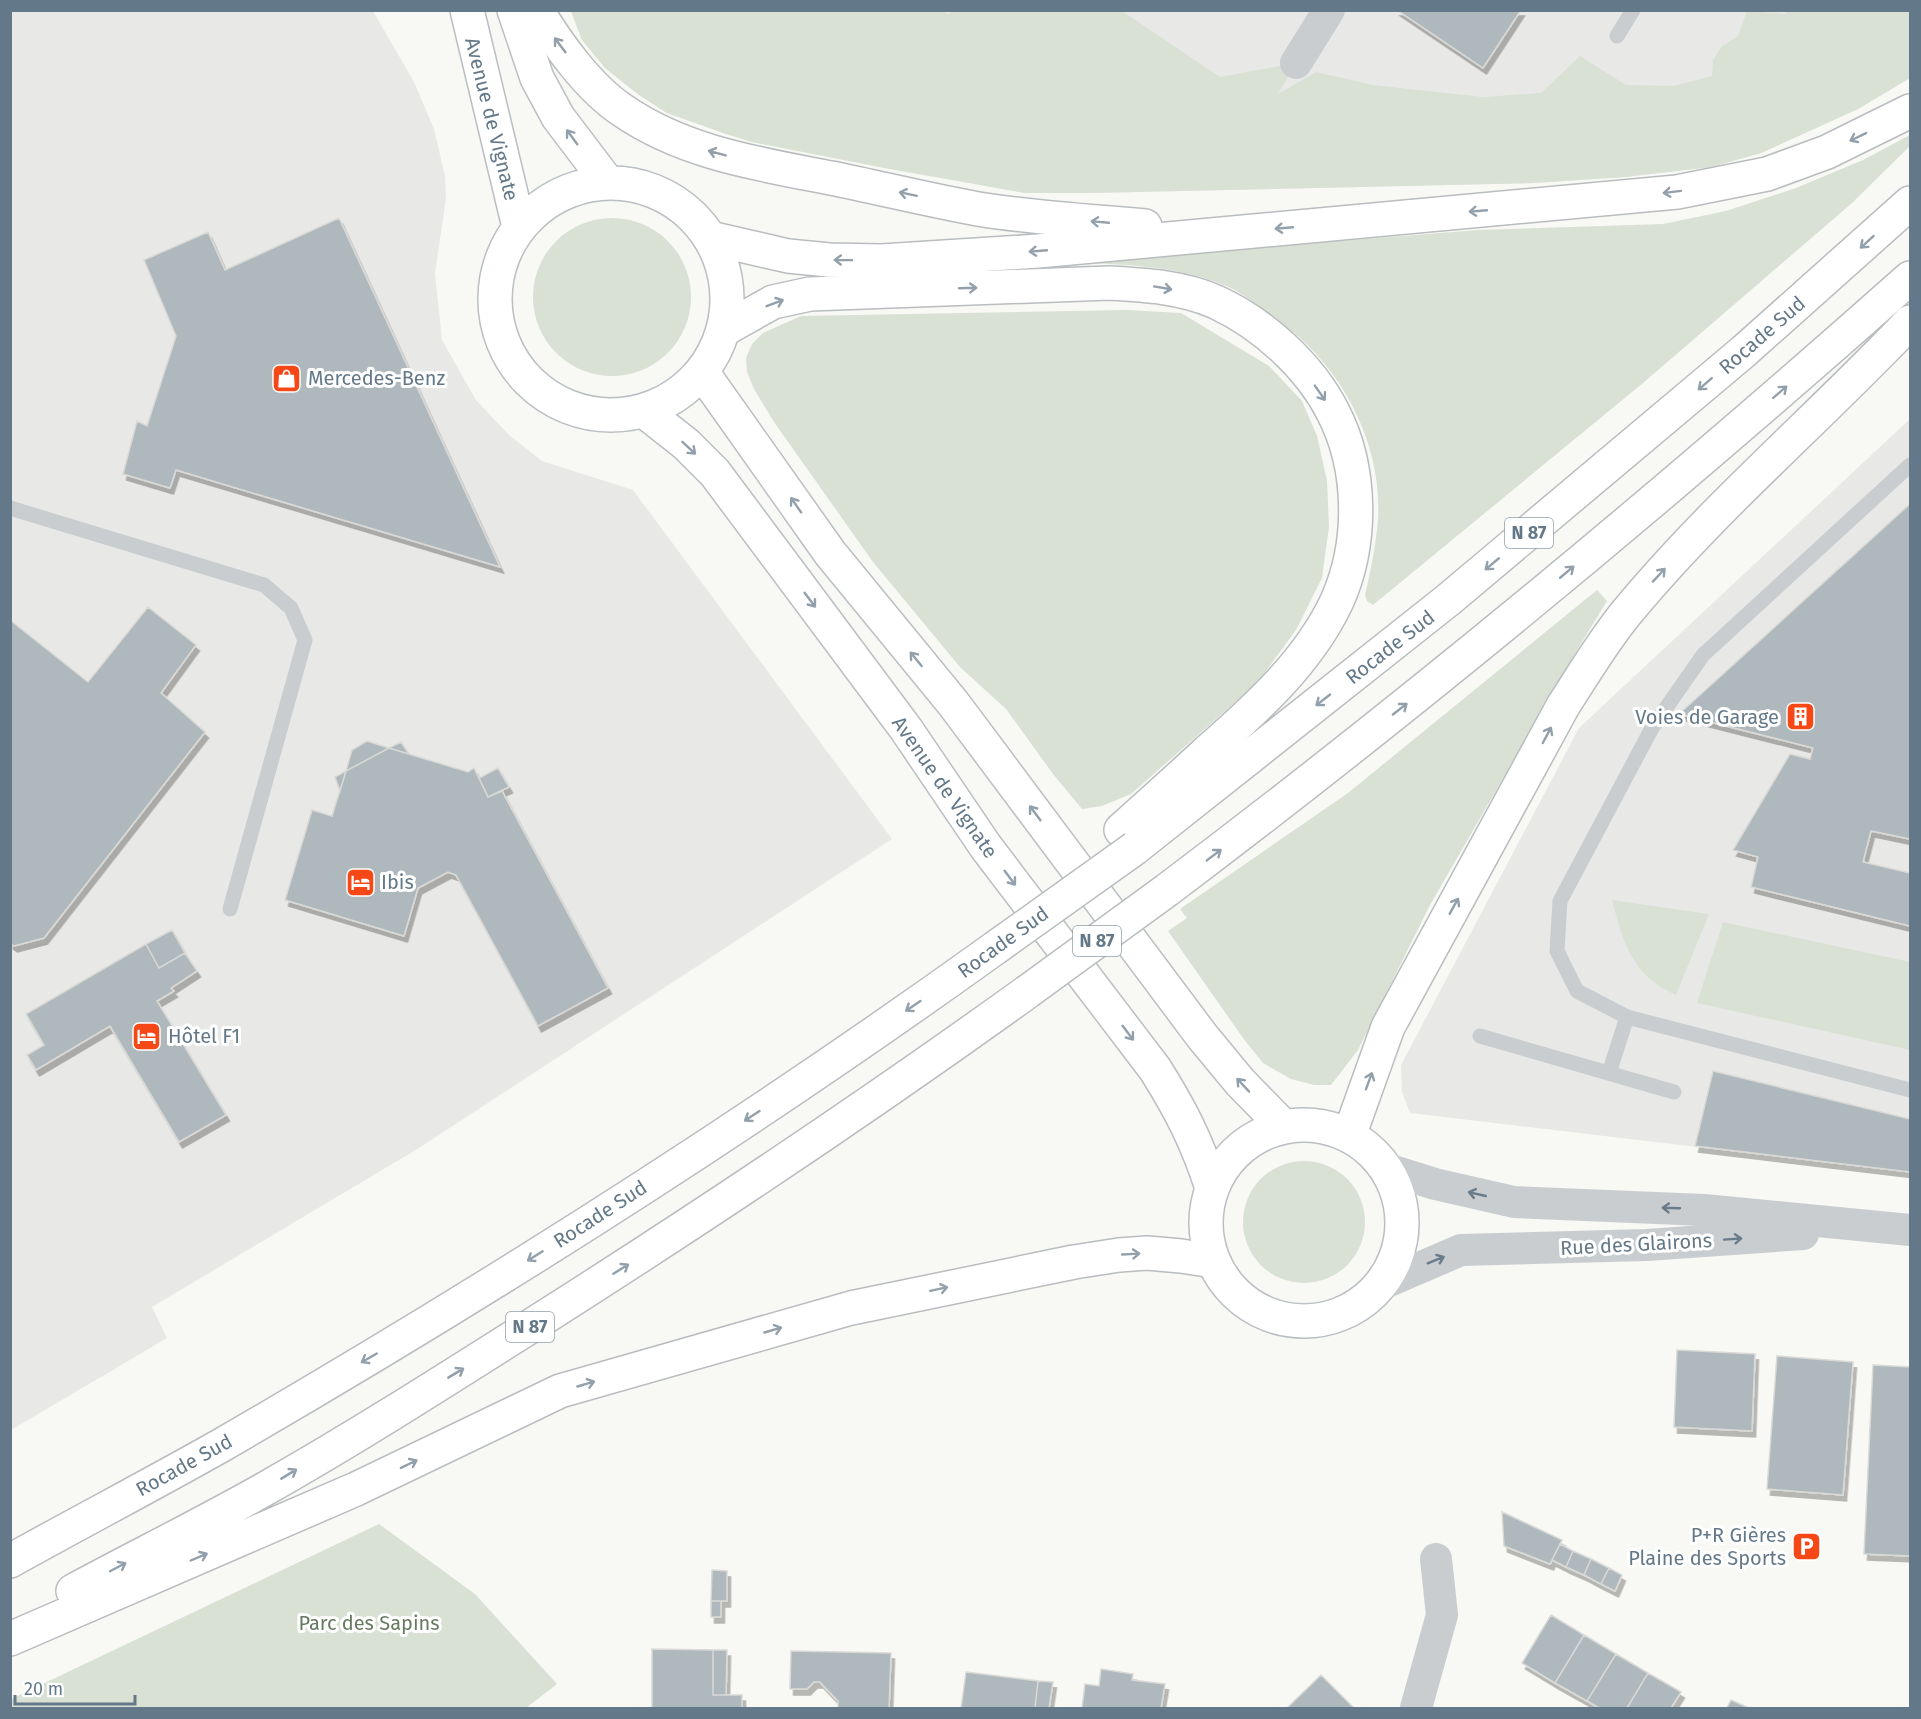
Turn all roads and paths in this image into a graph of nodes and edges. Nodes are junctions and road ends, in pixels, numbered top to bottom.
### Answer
1 (467, 10) edge
2 (514, 10) edge
3 (537, 10) edge
4 (1329, 10) edge
5 (1633, 10) edge
6 (1617, 36) dead end
7 (1296, 63) dead end
8 (1911, 111) edge
9 (608, 183) junction
10 (1911, 203) edge
11 (519, 227) junction
12 (1221, 233) junction
13 (710, 238) junction
14 (1911, 278) edge
15 (1911, 322) edge
16 (723, 330) junction
17 (702, 372) junction
18 (644, 411) junction
19 (1911, 465) edge
20 (10, 508) edge
21 (1128, 839) junction
22 (230, 909) dead end
23 (1627, 1017) junction
24 (1480, 1036) dead end
25 (1609, 1073) junction
26 (1911, 1090) edge
27 (1674, 1092) dead end
28 (1284, 1127) junction
29 (1349, 1136) junction
30 (1387, 1169) junction
31 (1212, 1188) junction
32 (1903, 1229) edge
33 (1213, 1261) junction
34 (1382, 1284) junction
35 (1436, 1559) dead end
36 (10, 1561) edge
37 (10, 1624) edge
38 (10, 1639) edge
39 (1416, 1708) edge

1 - 11 main road, Avenue de Vignate
9 -> 2 main road
12 -> 3 main road
4 - 7 street
5 - 6 lane
8 -> 12 main road
9 - 11 main road
9 - 13 main road
10 -> 21 main road, Rocade Sud / N 87
11 - 18 main road
12 -> 13 main road
13 - 16 main road
37 -> 14 main road, N 87, bridge
29 -> 15 main road
16 - 17 main road
16 -> 21 main road
17 - 18 main road
28 -> 17 main road
18 -> 31 main road, Avenue de Vignate
19 - 23 lane
20 - 22 lane
21 -> 36 main road, Rocade Sud / N 87, bridge
23 - 25 lane
23 - 26 lane
24 - 25 lane
25 - 27 lane
28 - 29 main road
28 - 31 main road
29 - 30 main road
32 -> 30 street, Rue des Glairons
30 - 34 main road
31 - 33 main road
34 -> 32 street, Rue des Glairons
33 - 34 main road
38 -> 33 main road
35 - 39 street

